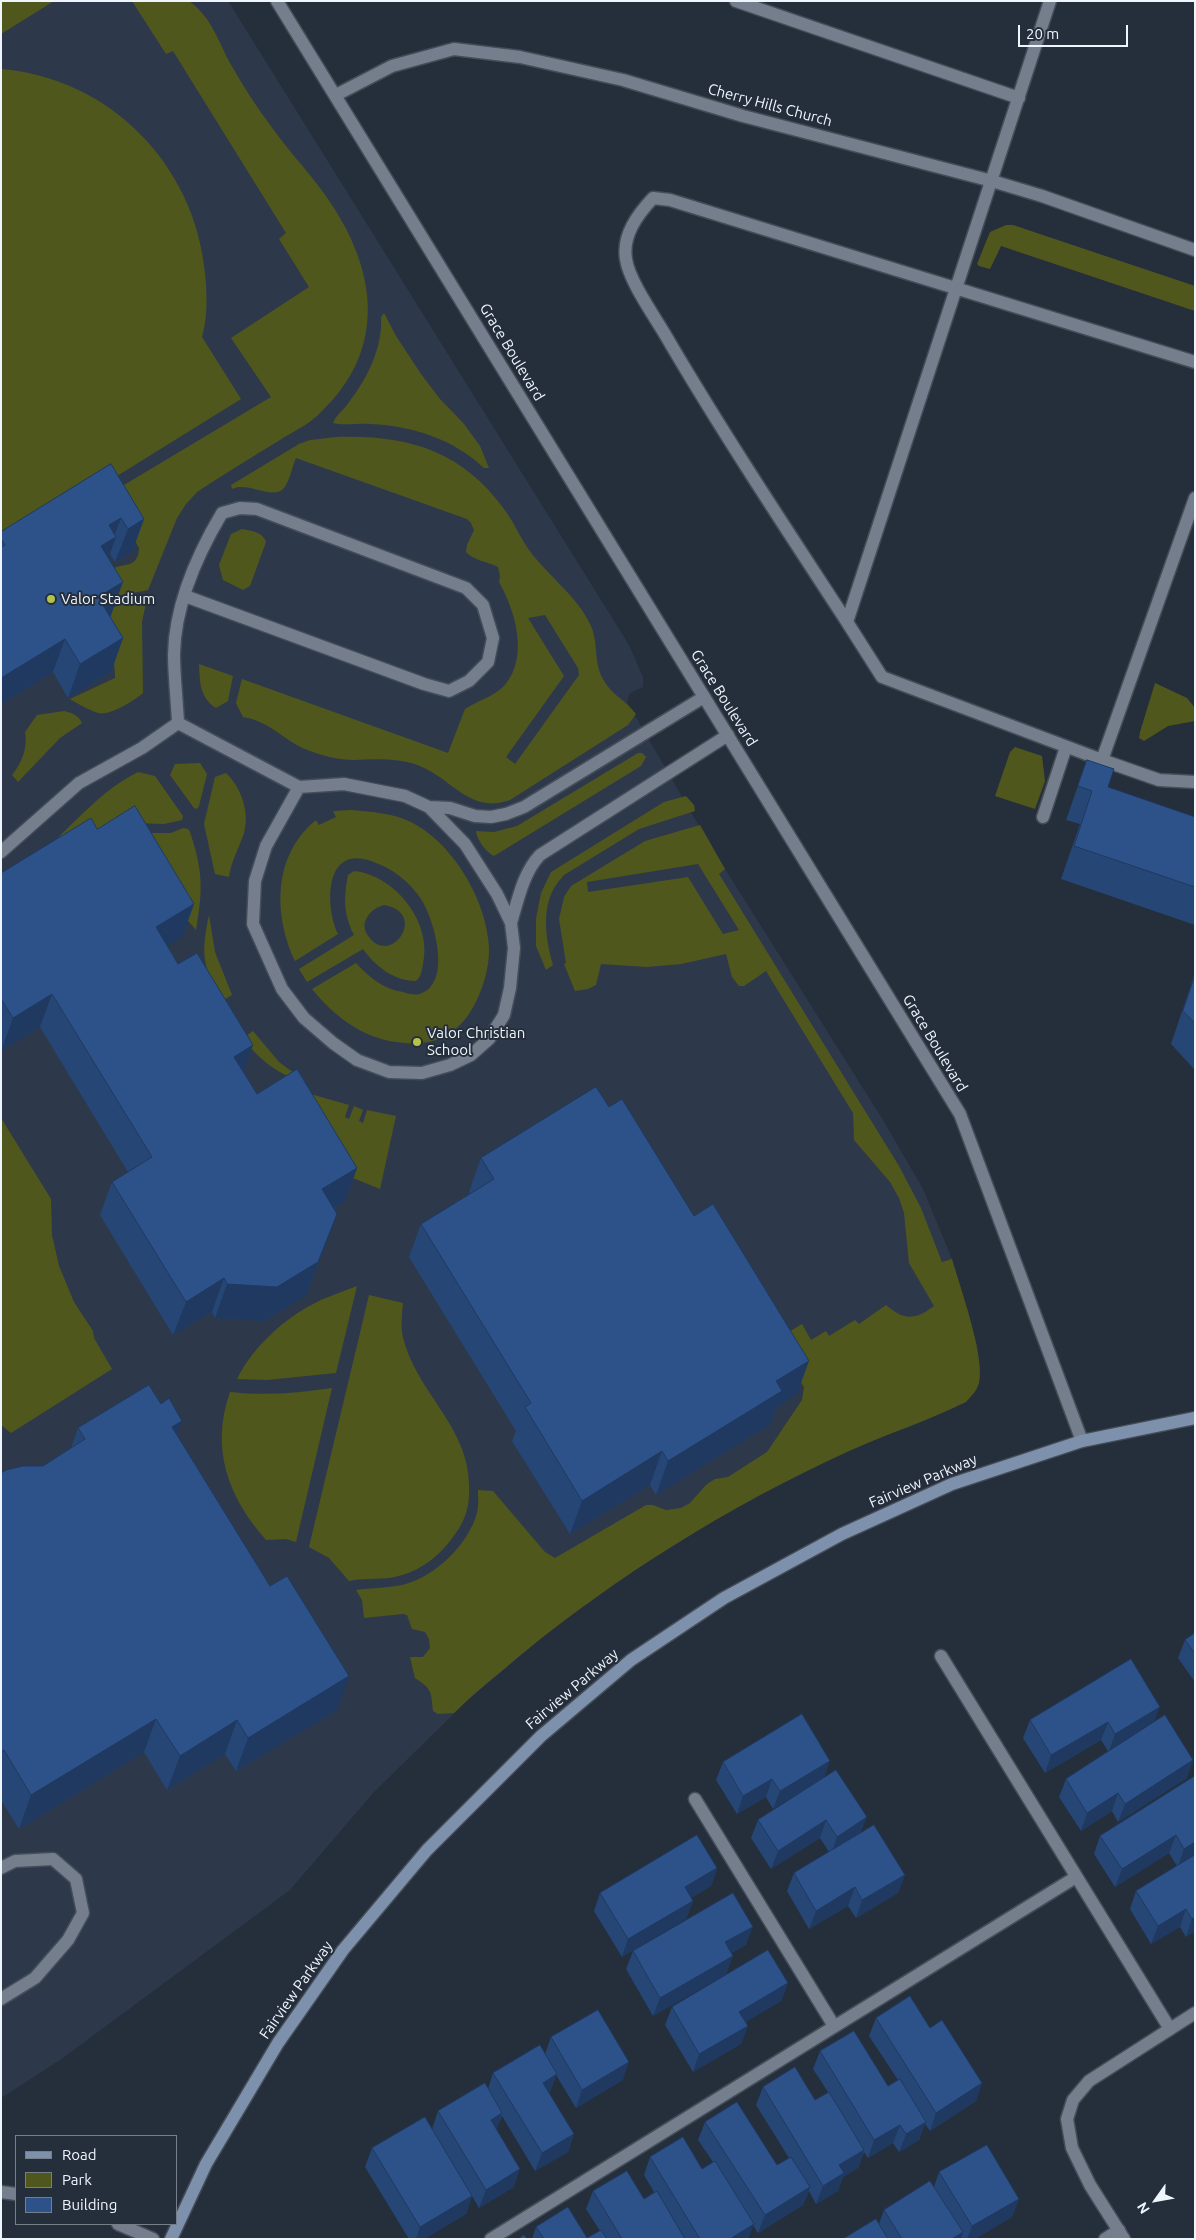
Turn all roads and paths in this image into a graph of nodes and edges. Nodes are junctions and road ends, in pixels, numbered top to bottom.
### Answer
1 (278, 1) edge
2 (736, 1) edge
3 (1050, 1) edge
4 (336, 95) junction
5 (1019, 98) junction
6 (992, 181) junction
7 (1195, 250) edge
8 (957, 288) junction
9 (1195, 362) edge
10 (1195, 498) edge
11 (185, 596) junction
12 (847, 622) junction
13 (704, 697) junction
14 (178, 723) junction
15 (728, 735) junction
16 (1066, 747) junction
17 (1102, 760) junction
18 (1195, 782) edge
19 (300, 787) junction
20 (429, 807) junction
21 (1043, 817) dead end
22 (1, 852) edge
23 (511, 923) junction
24 (1195, 1418) edge
25 (1082, 1441) junction
26 (941, 1656) dead end
27 (695, 1799) dead end
28 (1, 1868) edge
29 (1076, 1877) junction
30 (1, 1999) edge
31 (1195, 2013) edge
32 (834, 2026) junction
33 (1170, 2029) junction
34 (1, 2192) edge
35 (15, 2194) edge
36 (178, 2224) edge
37 (120, 2225) edge
38 (178, 2225) edge
39 (1122, 2235) edge
40 (153, 2239) edge
41 (171, 2239) edge
42 (491, 2239) edge
43 (1105, 2239) edge

1 - 4 street, Grace Boulevard
2 - 5 street
3 - 5 street
4 - 6 street, Cherry Hills Church
4 - 13 street, Grace Boulevard
5 - 6 street
6 - 7 street, Cherry Hills Church
6 - 8 street
8 - 9 street
8 - 12 street
8 - 12 street
10 - 17 street
11 - 11 street
11 - 14 street
12 - 16 street
13 - 15 street, Grace Boulevard
13 - 20 street
14 - 19 street
14 - 22 street
15 - 23 street
15 - 25 street, Grace Boulevard
16 - 17 street
16 - 21 street
17 - 18 street
19 - 20 street
19 - 23 street
20 - 23 street
24 - 25 main road, Fairview Parkway
25 - 36 main road, Fairview Parkway
26 - 29 street
27 - 32 street
28 - 30 street
29 - 32 street
29 - 33 street
31 - 33 street
32 - 42 street
33 - 39 street
34 - 35 street
37 - 40 street
38 - 41 main road, Fairview Parkway
39 - 43 street

